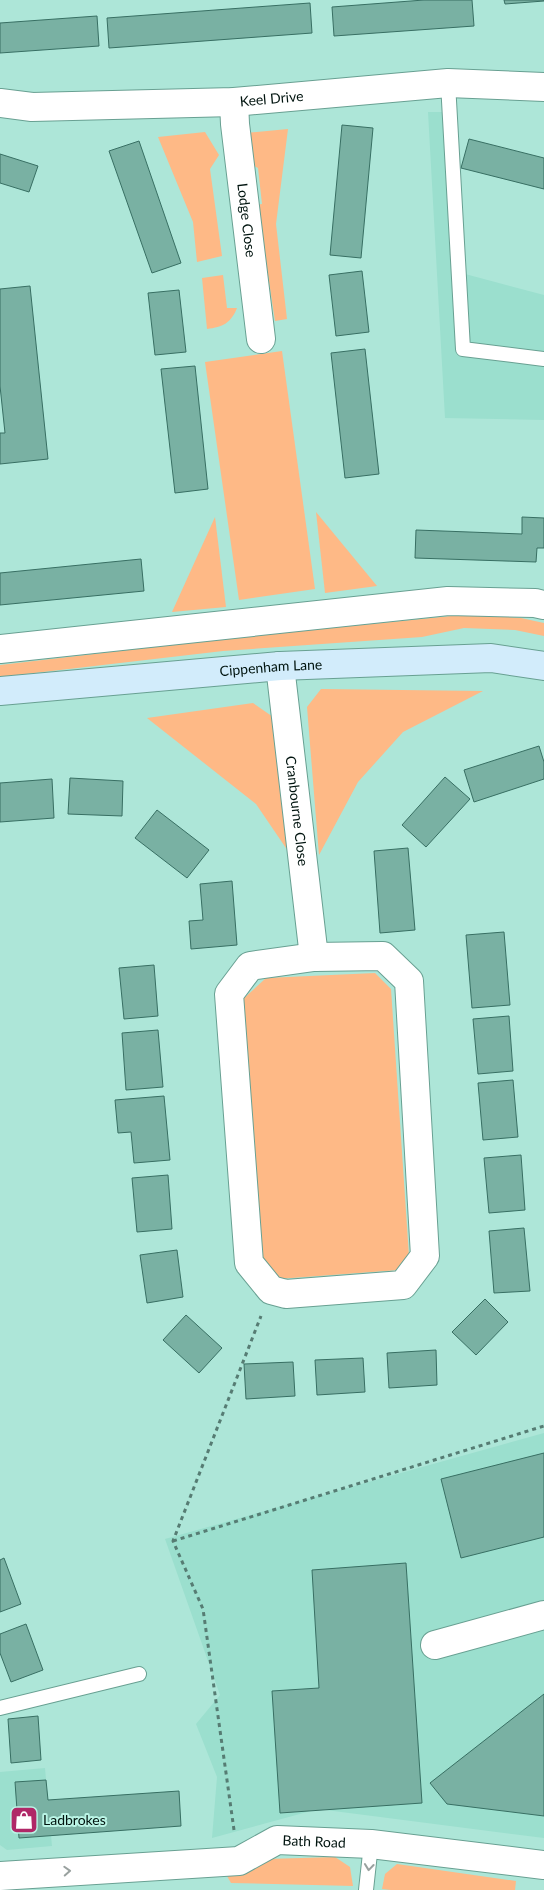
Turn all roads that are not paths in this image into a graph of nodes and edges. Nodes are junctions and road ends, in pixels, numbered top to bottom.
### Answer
1 (448, 83) junction
2 (544, 87) edge
3 (234, 102) junction
4 (0, 103) edge
5 (261, 339) dead end
6 (544, 359) edge
7 (544, 605) edge
8 (0, 649) edge
9 (280, 666) junction
10 (544, 666) edge
11 (0, 691) edge
12 (314, 957) junction
13 (544, 1615) edge
14 (435, 1645) dead end
15 (139, 1674) dead end
16 (0, 1708) edge
17 (371, 1844) junction
18 (544, 1865) edge
19 (9, 1875) edge
20 (366, 1890) edge

1 - 2 street, Keel Drive
1 - 3 street, Keel Drive
1 - 6 lane
3 - 4 street, Keel Drive
3 - 5 street, Lodge Close
7 - 8 street
9 - 10 street, Cippenham Lane
9 - 11 street, Cippenham Lane
9 - 12 street, Cranbourne Close
12 - 12 street
13 - 14 street
15 - 16 lane
17 - 18 street, Bath Road
19 -> 17 street, Bath Road
17 -> 20 lane

